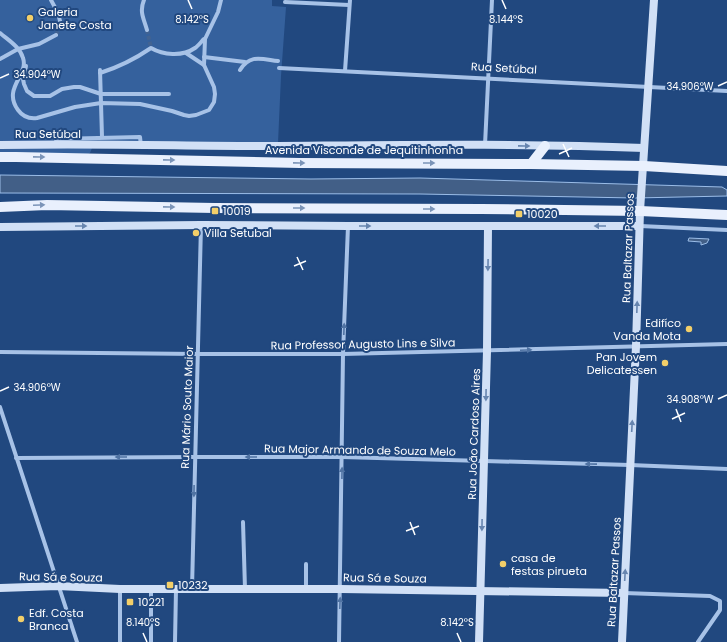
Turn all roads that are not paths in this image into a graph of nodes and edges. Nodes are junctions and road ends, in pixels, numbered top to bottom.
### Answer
1 (51, 0) edge
2 (144, 0) edge
3 (221, 0) edge
4 (350, 0) edge
5 (492, 0) edge
6 (654, 0) edge
7 (285, 2) dead end
8 (349, 5) junction
9 (61, 26) tunnel mouth
10 (148, 30) tunnel mouth
11 (0, 33) edge
12 (56, 35) tunnel mouth
13 (205, 39) junction
14 (20, 48) junction
15 (186, 53) junction
16 (204, 57) junction
17 (0, 59) edge
18 (278, 60) dead end
19 (245, 62) junction
20 (204, 65) junction
21 (279, 68) dead end
22 (240, 70) dead end
23 (344, 71) junction
24 (488, 78) junction
25 (648, 86) junction
26 (727, 91) edge
27 (101, 94) junction
28 (169, 94) dead end
29 (101, 103) junction
30 (102, 137) junction
31 (57, 144) junction
32 (0, 145) edge
33 (96, 145) joint
34 (485, 145) junction
35 (141, 146) junction
36 (545, 146) junction
37 (644, 148) junction
38 (0, 157) edge
39 (531, 164) junction
40 (643, 170) junction
41 (727, 171) edge
42 (641, 206) junction
43 (0, 207) edge
44 (727, 215) edge
45 (201, 225) junction
46 (348, 226) junction
47 (488, 226) junction
48 (640, 226) junction
49 (0, 227) edge
50 (727, 230) edge
51 (727, 344) edge
52 (636, 346) junction
53 (487, 351) junction
54 (0, 352) edge
55 (198, 354) junction
56 (344, 354) junction
57 (0, 407) edge
58 (194, 457) junction
59 (342, 457) junction
60 (16, 458) junction
61 (484, 462) junction
62 (630, 465) junction
63 (727, 470) edge
64 (243, 522) dead end
65 (306, 564) dead end
66 (58, 586) junction
67 (0, 588) edge
68 (120, 589) junction
69 (152, 589) junction
70 (176, 589) junction
71 (192, 589) junction
72 (245, 589) junction
73 (306, 589) junction
74 (341, 589) junction
75 (481, 591) junction
76 (624, 593) junction
77 (77, 642) edge
78 (120, 642) edge
79 (151, 642) edge
80 (175, 642) edge
81 (339, 642) edge
82 (479, 642) edge
83 (622, 642) edge
84 (698, 642) edge

1 - 9 street
2 - 10 street
3 - 13 street
4 - 8 street
5 - 24 street
6 - 25 street, Rua Baltazar Passos
7 - 8 street
8 - 23 street
11 - 14 street
12 - 14 street
13 - 15 street
13 - 16 street
14 - 17 street
14 - 27 street
14 - 29 street
15 - 20 street
15 - 27 street
16 - 19 street
16 - 20 street
18 - 19 street
19 - 22 street
20 - 29 street
21 - 23 street, Rua Setúbal
23 - 24 street, Rua Setúbal
24 - 25 street, Rua Setúbal
24 - 34 street
25 - 26 street, Rua Setúbal
25 - 37 street, Rua Baltazar Passos
27 - 28 street
27 - 29 street
29 - 30 street
30 - 31 street
30 - 35 street
31 - 32 street, Rua Setúbal
31 - 33 street, Rua Setúbal
33 - 35 street, Avenida Visconde de Jequitinhonha
34 - 35 street, Avenida Visconde de Jequitinhonha
34 -> 36 street, Avenida Visconde de Jequitinhonha
36 - 37 street, Avenida Visconde de Jequitinhonha
36 - 39 main road
37 - 40 street, Rua Baltazar Passos
38 -> 39 main road, Avenida Visconde de Jequitinhonha
39 - 40 main road, Avenida Visconde de Jequitinhonha
40 - 41 main road, Avenida Visconde de Jequitinhonha
40 - 42 street, Rua Baltazar Passos
43 -> 42 main road
42 - 44 main road
42 - 48 street, Rua Baltazar Passos
45 - 46 street
49 -> 45 street
45 - 55 street, Rua Mário Souto Maior
46 -> 47 street
56 -> 46 street
48 -> 47 street
47 -> 53 street, Rua João Cardoso Aires
48 - 50 street
52 -> 48 street, Rua Baltazar Passos
51 - 52 street, Rua Professor Augusto Lins e Silva
53 -> 52 street, Rua Professor Augusto Lins e Silva
62 -> 52 street, Rua Baltazar Passos
53 - 56 street, Rua Professor Augusto Lins e Silva
53 -> 61 street, Rua João Cardoso Aires
54 - 55 street, Rua Professor Augusto Lins e Silva
55 - 56 street, Rua Professor Augusto Lins e Silva
55 - 58 street, Rua Mário Souto Maior
56 - 59 street
57 - 60 street
59 -> 58 street, Rua Major Armando de Souza Melo
58 -> 60 street, Rua Major Armando de Souza Melo
58 -> 71 street, Rua Mário Souto Maior
59 - 61 street, Rua Major Armando de Souza Melo
74 -> 59 street
60 - 66 street
62 -> 61 street, Rua Major Armando de Souza Melo
61 -> 75 street, Rua João Cardoso Aires
62 - 63 street, Rua Major Armando de Souza Melo
76 -> 62 street, Rua Baltazar Passos
64 - 72 street
65 - 73 street
66 - 67 street, Rua Sá e Souza
66 - 68 street, Rua Sá e Souza
66 - 77 street
68 - 69 street, Rua Sá e Souza
68 - 78 street
69 - 70 street, Rua Sá e Souza
69 - 79 street
70 - 71 street, Rua Sá e Souza
70 - 80 street
71 - 72 street, Rua Sá e Souza
72 - 73 street, Rua Sá e Souza
73 - 74 street, Rua Sá e Souza
74 - 75 street, Rua Sá e Souza
81 -> 74 street
75 - 76 street, Rua Sá e Souza
75 - 82 street, Rua João Cardoso Aires
76 - 83 street, Rua Baltazar Passos
76 - 84 street, Rua Sá e Souza

